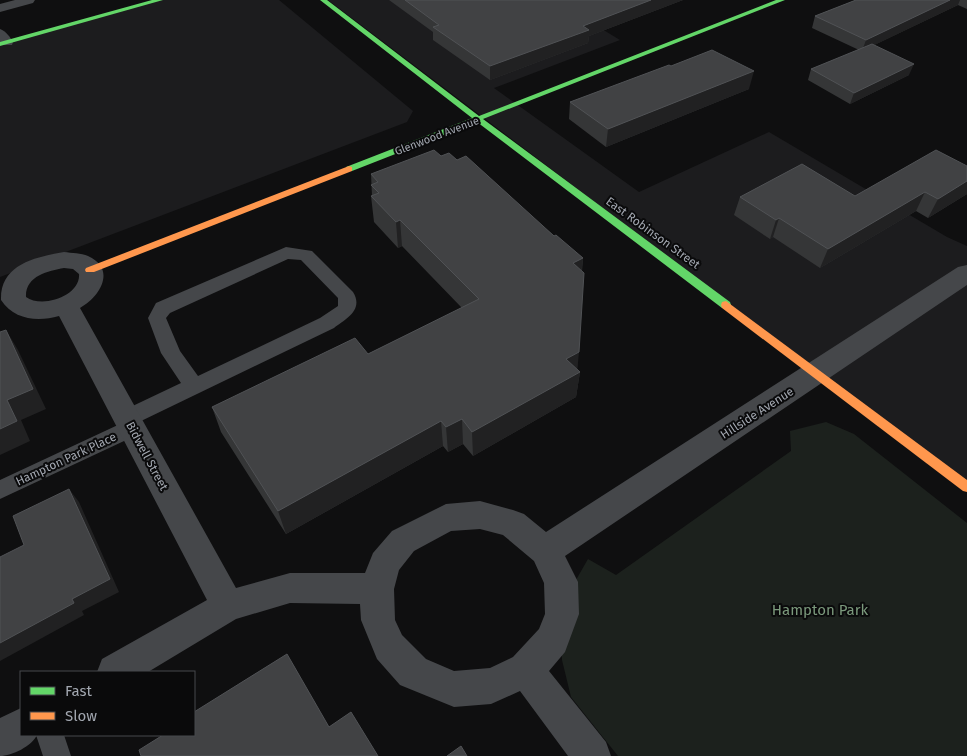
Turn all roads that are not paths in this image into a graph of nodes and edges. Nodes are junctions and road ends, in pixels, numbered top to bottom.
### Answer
1 (29, 0) edge
2 (160, 0) edge
3 (323, 0) edge
4 (782, 0) edge
5 (0, 8) edge
6 (2, 40) edge
7 (478, 120) junction
8 (90, 270) junction
9 (967, 273) edge
10 (7, 303) edge
11 (66, 305) junction
12 (817, 372) junction
13 (194, 386) junction
14 (129, 423) junction
15 (967, 487) edge
16 (0, 490) edge
17 (545, 551) junction
18 (377, 589) junction
19 (228, 606) junction
20 (526, 670) junction
21 (116, 671) edge
22 (20, 728) edge
23 (50, 736) edge
24 (0, 740) edge
25 (57, 756) edge
26 (592, 756) edge

1 - 5 lane
2 - 6 street
3 - 7 street, East Robinson Street
4 - 7 street, Glenwood Avenue
7 - 8 street, Glenwood Avenue
7 - 12 street, East Robinson Street
8 - 10 street
8 - 11 street
9 - 12 street, Hillside Avenue
10 - 11 street
11 - 14 street, Bidwell Street
12 - 15 street, East Robinson Street
12 - 17 street, Hillside Avenue
13 - 13 lane, Hampton Park Place
13 - 14 lane, Hampton Park Place
14 - 16 lane, Hampton Park Place
14 - 19 street, Bidwell Street
17 - 18 street
17 - 20 street
18 - 19 street
18 - 20 street
19 - 21 street
20 - 26 street
22 - 24 street
23 - 25 lane

